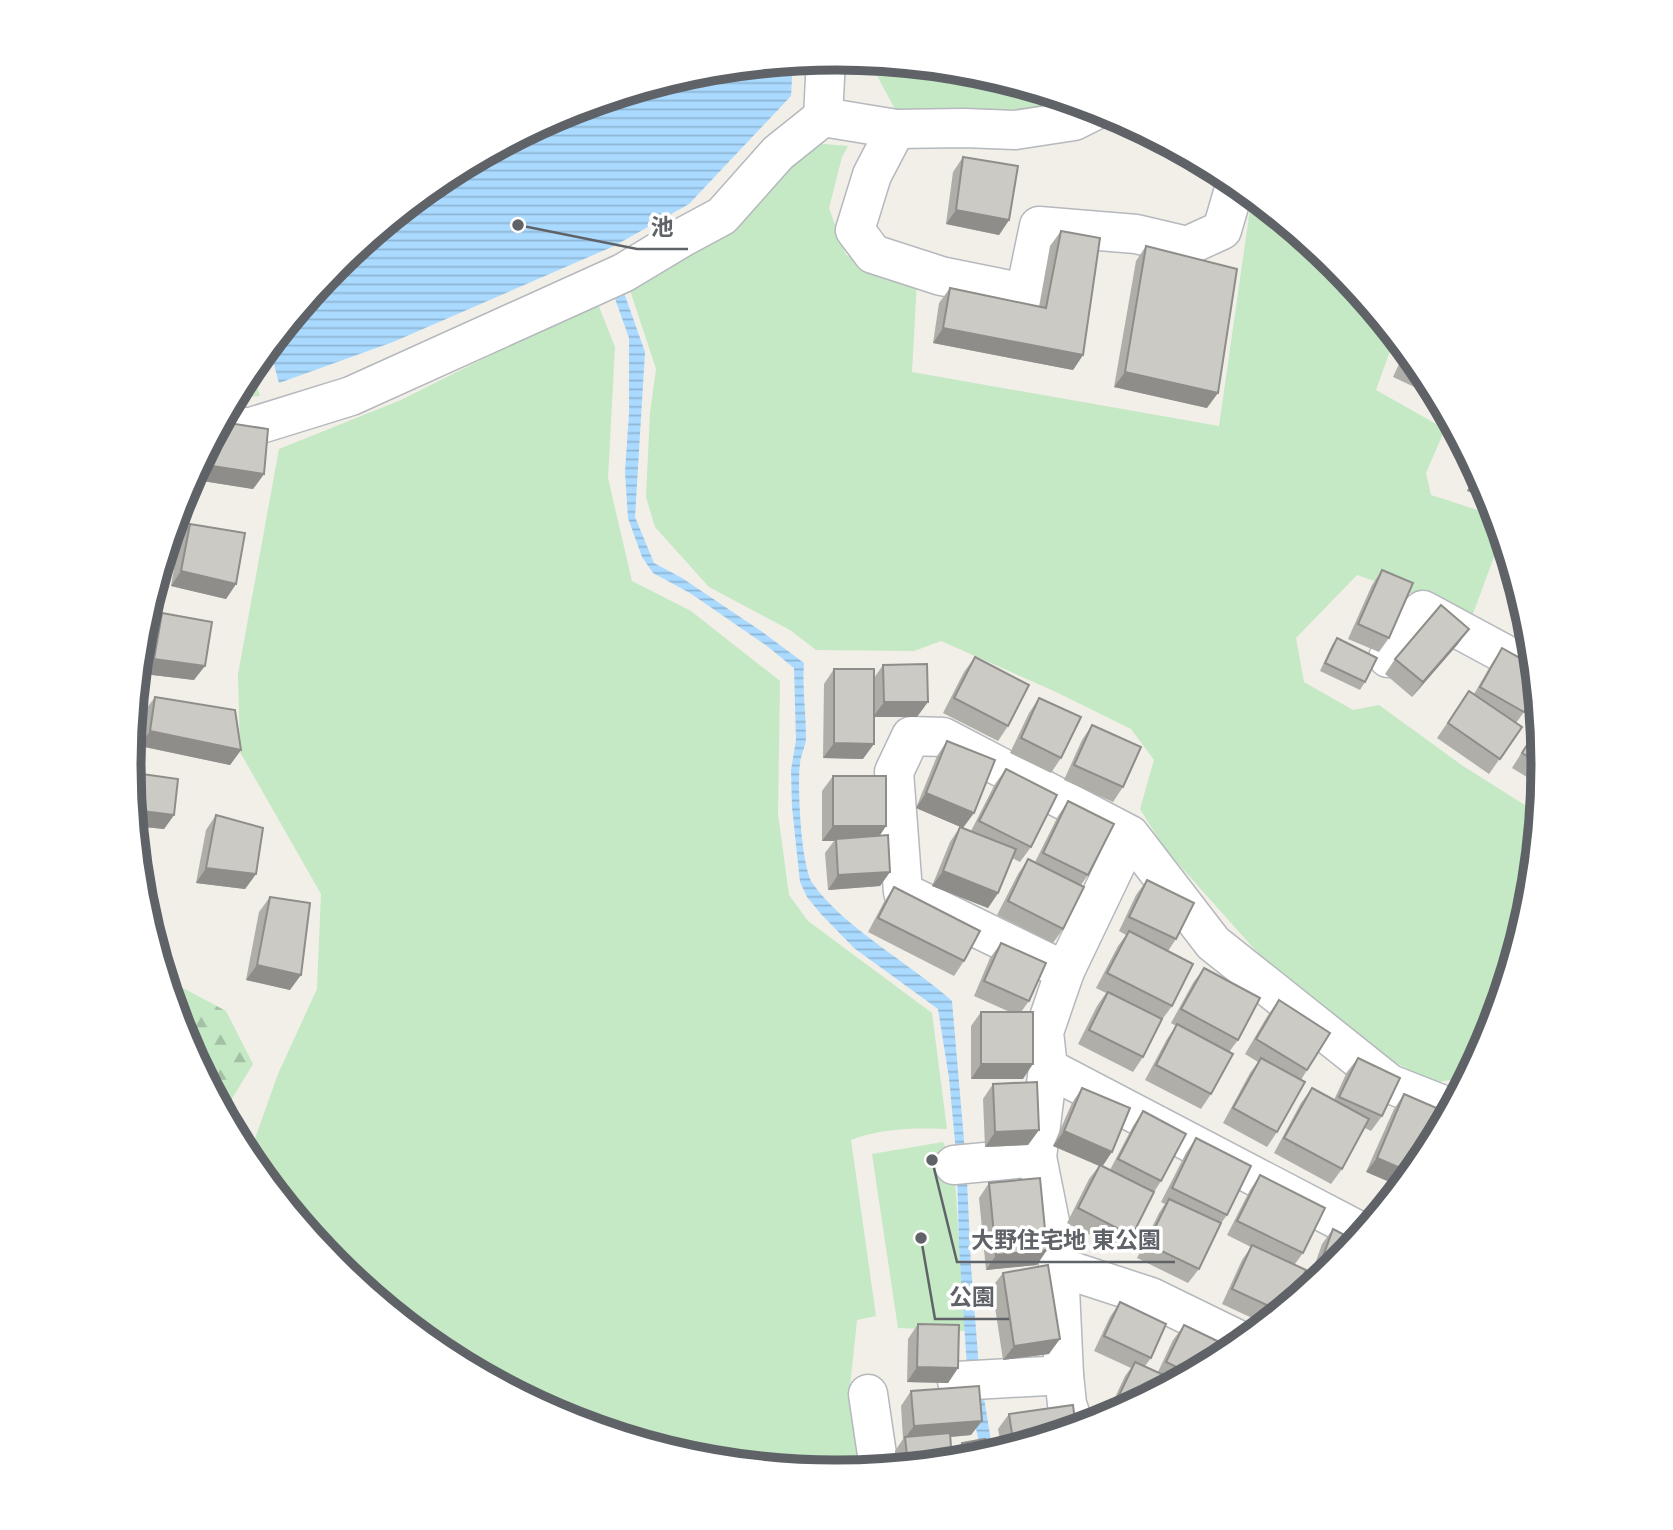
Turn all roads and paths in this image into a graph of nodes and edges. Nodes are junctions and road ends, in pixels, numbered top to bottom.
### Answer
1 (825, 70) edge
2 (1084, 116) edge
3 (823, 117) junction
4 (896, 129) junction
5 (1233, 194) edge
6 (230, 427) edge
7 (1388, 658) edge
8 (1524, 665) edge
9 (1130, 835) junction
10 (1065, 971) junction
11 (1048, 1068) junction
12 (1442, 1105) edge
13 (1037, 1157) junction
14 (963, 1164) dead end
15 (1354, 1228) edge
16 (1059, 1266) junction
17 (1232, 1337) edge
18 (1064, 1375) junction
19 (957, 1381) edge
20 (868, 1394) dead end
21 (1072, 1418) edge
22 (878, 1459) edge

1 - 3 street
2 - 4 street
3 - 4 street
3 - 6 street
4 - 5 street
7 - 8 street
9 - 10 street
9 - 10 street
9 - 12 street
10 - 11 street
11 - 13 street
11 - 15 street
13 - 14 street
13 - 16 street
16 - 17 street
16 - 18 street
18 - 19 street
18 - 21 street
20 - 22 street

